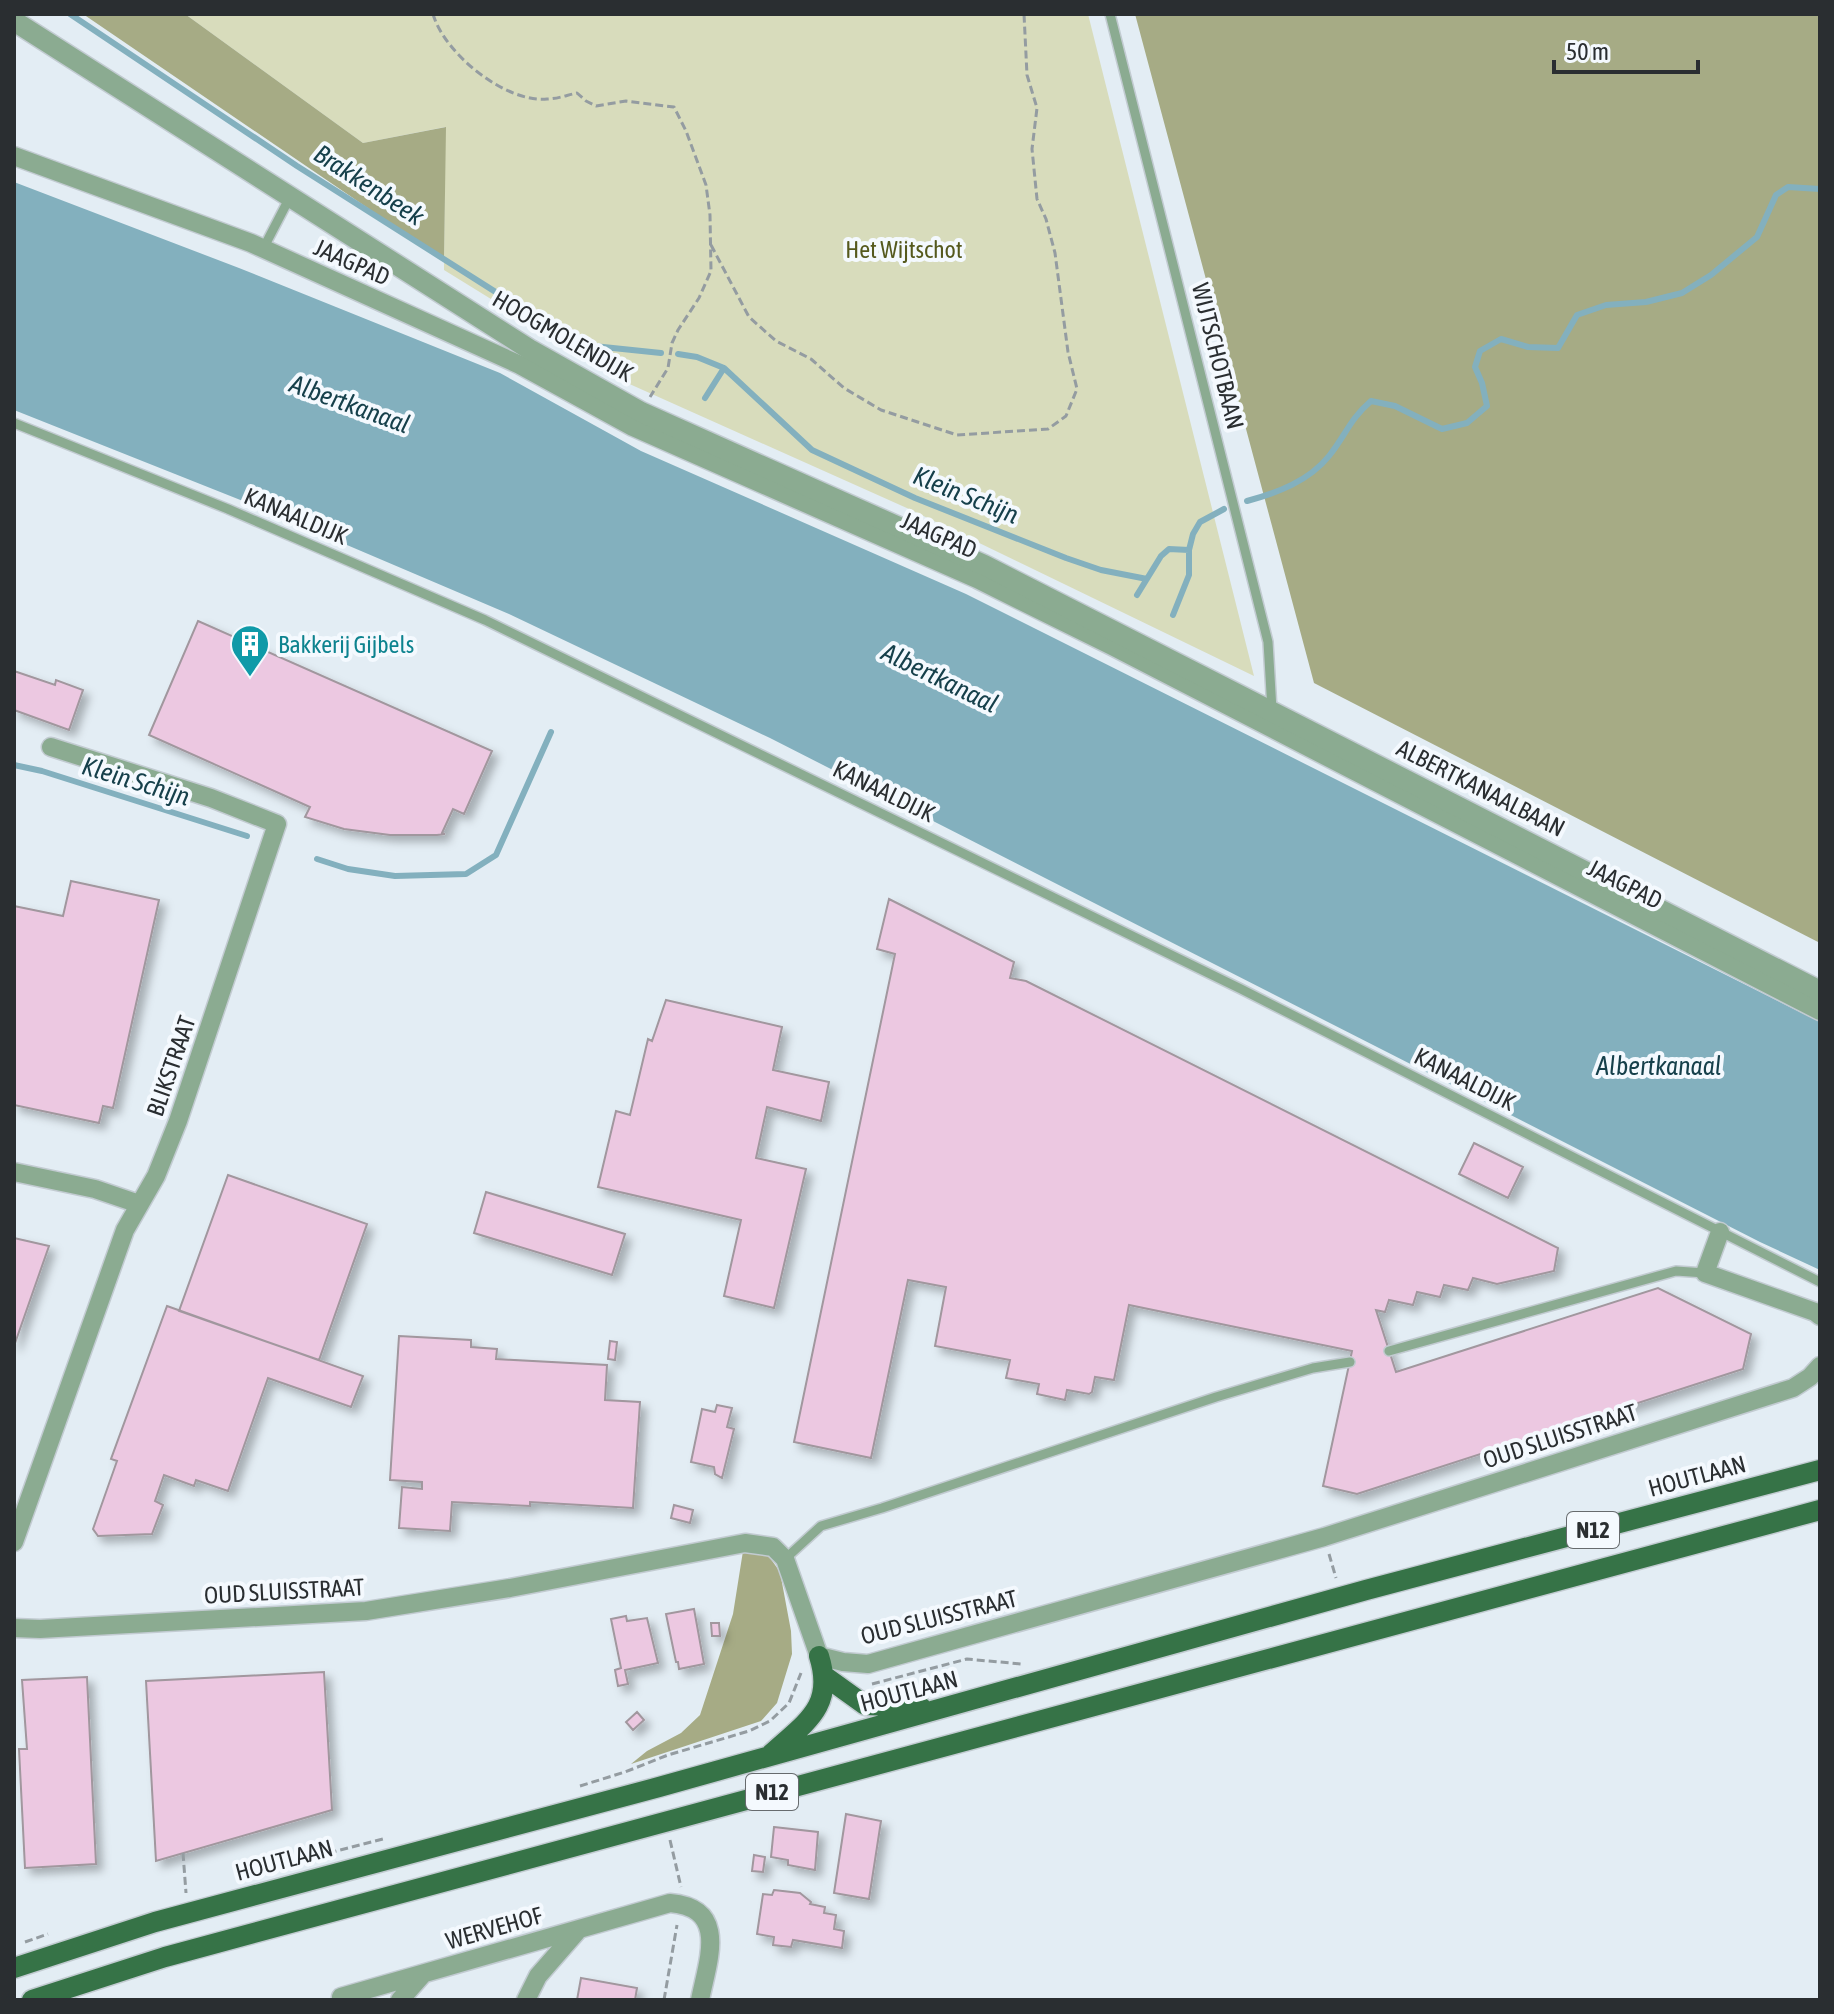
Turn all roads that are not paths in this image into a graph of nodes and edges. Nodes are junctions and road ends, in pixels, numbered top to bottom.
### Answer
1 (1110, 14) edge
2 (14, 21) edge
3 (14, 156) edge
4 (290, 197) junction
5 (263, 249) junction
6 (14, 423) edge
7 (1119, 632) joint
8 (1272, 710) junction
9 (51, 747) dead end
10 (1820, 991) edge
11 (1820, 1011) edge
12 (14, 1172) edge
13 (139, 1204) junction
14 (1720, 1232) junction
15 (1705, 1273) junction
16 (1820, 1282) edge
17 (1820, 1316) edge
18 (1389, 1351) dead end
19 (1350, 1362) dead end
20 (1820, 1366) edge
21 (1820, 1470) edge
22 (1820, 1510) edge
23 (14, 1542) edge
24 (785, 1559) junction
25 (14, 1628) edge
26 (819, 1656) junction
27 (826, 1677) junction
28 (949, 1707) junction
29 (768, 1756) junction
30 (579, 1929) junction
31 (14, 1968) edge
32 (423, 1974) junction
33 (341, 1997) dead end
34 (32, 2000) edge
35 (400, 2000) edge
36 (526, 2000) edge
37 (700, 2000) edge

1 - 8 lane, WIJTSCHOTBAAN
2 - 4 street, HOOGMOLENDIJK
3 - 5 street, JAAGPAD
4 - 5 lane
4 - 7 street, HOOGMOLENDIJK
5 - 11 street, JAAGPAD
6 - 14 lane, KANAALDIJK
7 - 8 street, ALBERTKANAALBAAN
8 - 10 street, ALBERTKANAALBAAN
9 - 13 street, BLIKSTRAAT
12 - 13 street
13 - 23 street, BLIKSTRAAT
14 - 15 street
14 - 16 lane, KANAALDIJK
15 - 17 street
15 - 18 lane
19 - 24 lane
20 - 26 street, OUD SLUISSTRAAT
21 - 28 main road, HOUTLAAN / N12
22 - 34 main road, N12
24 - 25 street, OUD SLUISSTRAAT
24 - 26 street
26 - 27 main road
27 - 28 main road
27 - 29 main road
28 - 29 main road, HOUTLAAN / N12
29 - 31 main road, HOUTLAAN / N12
30 - 32 street, WERVEHOF
30 - 36 street, WERVEHOF
30 - 37 street, WERVEHOF
32 - 33 street, WERVEHOF
32 - 35 street, WERVEHOF

